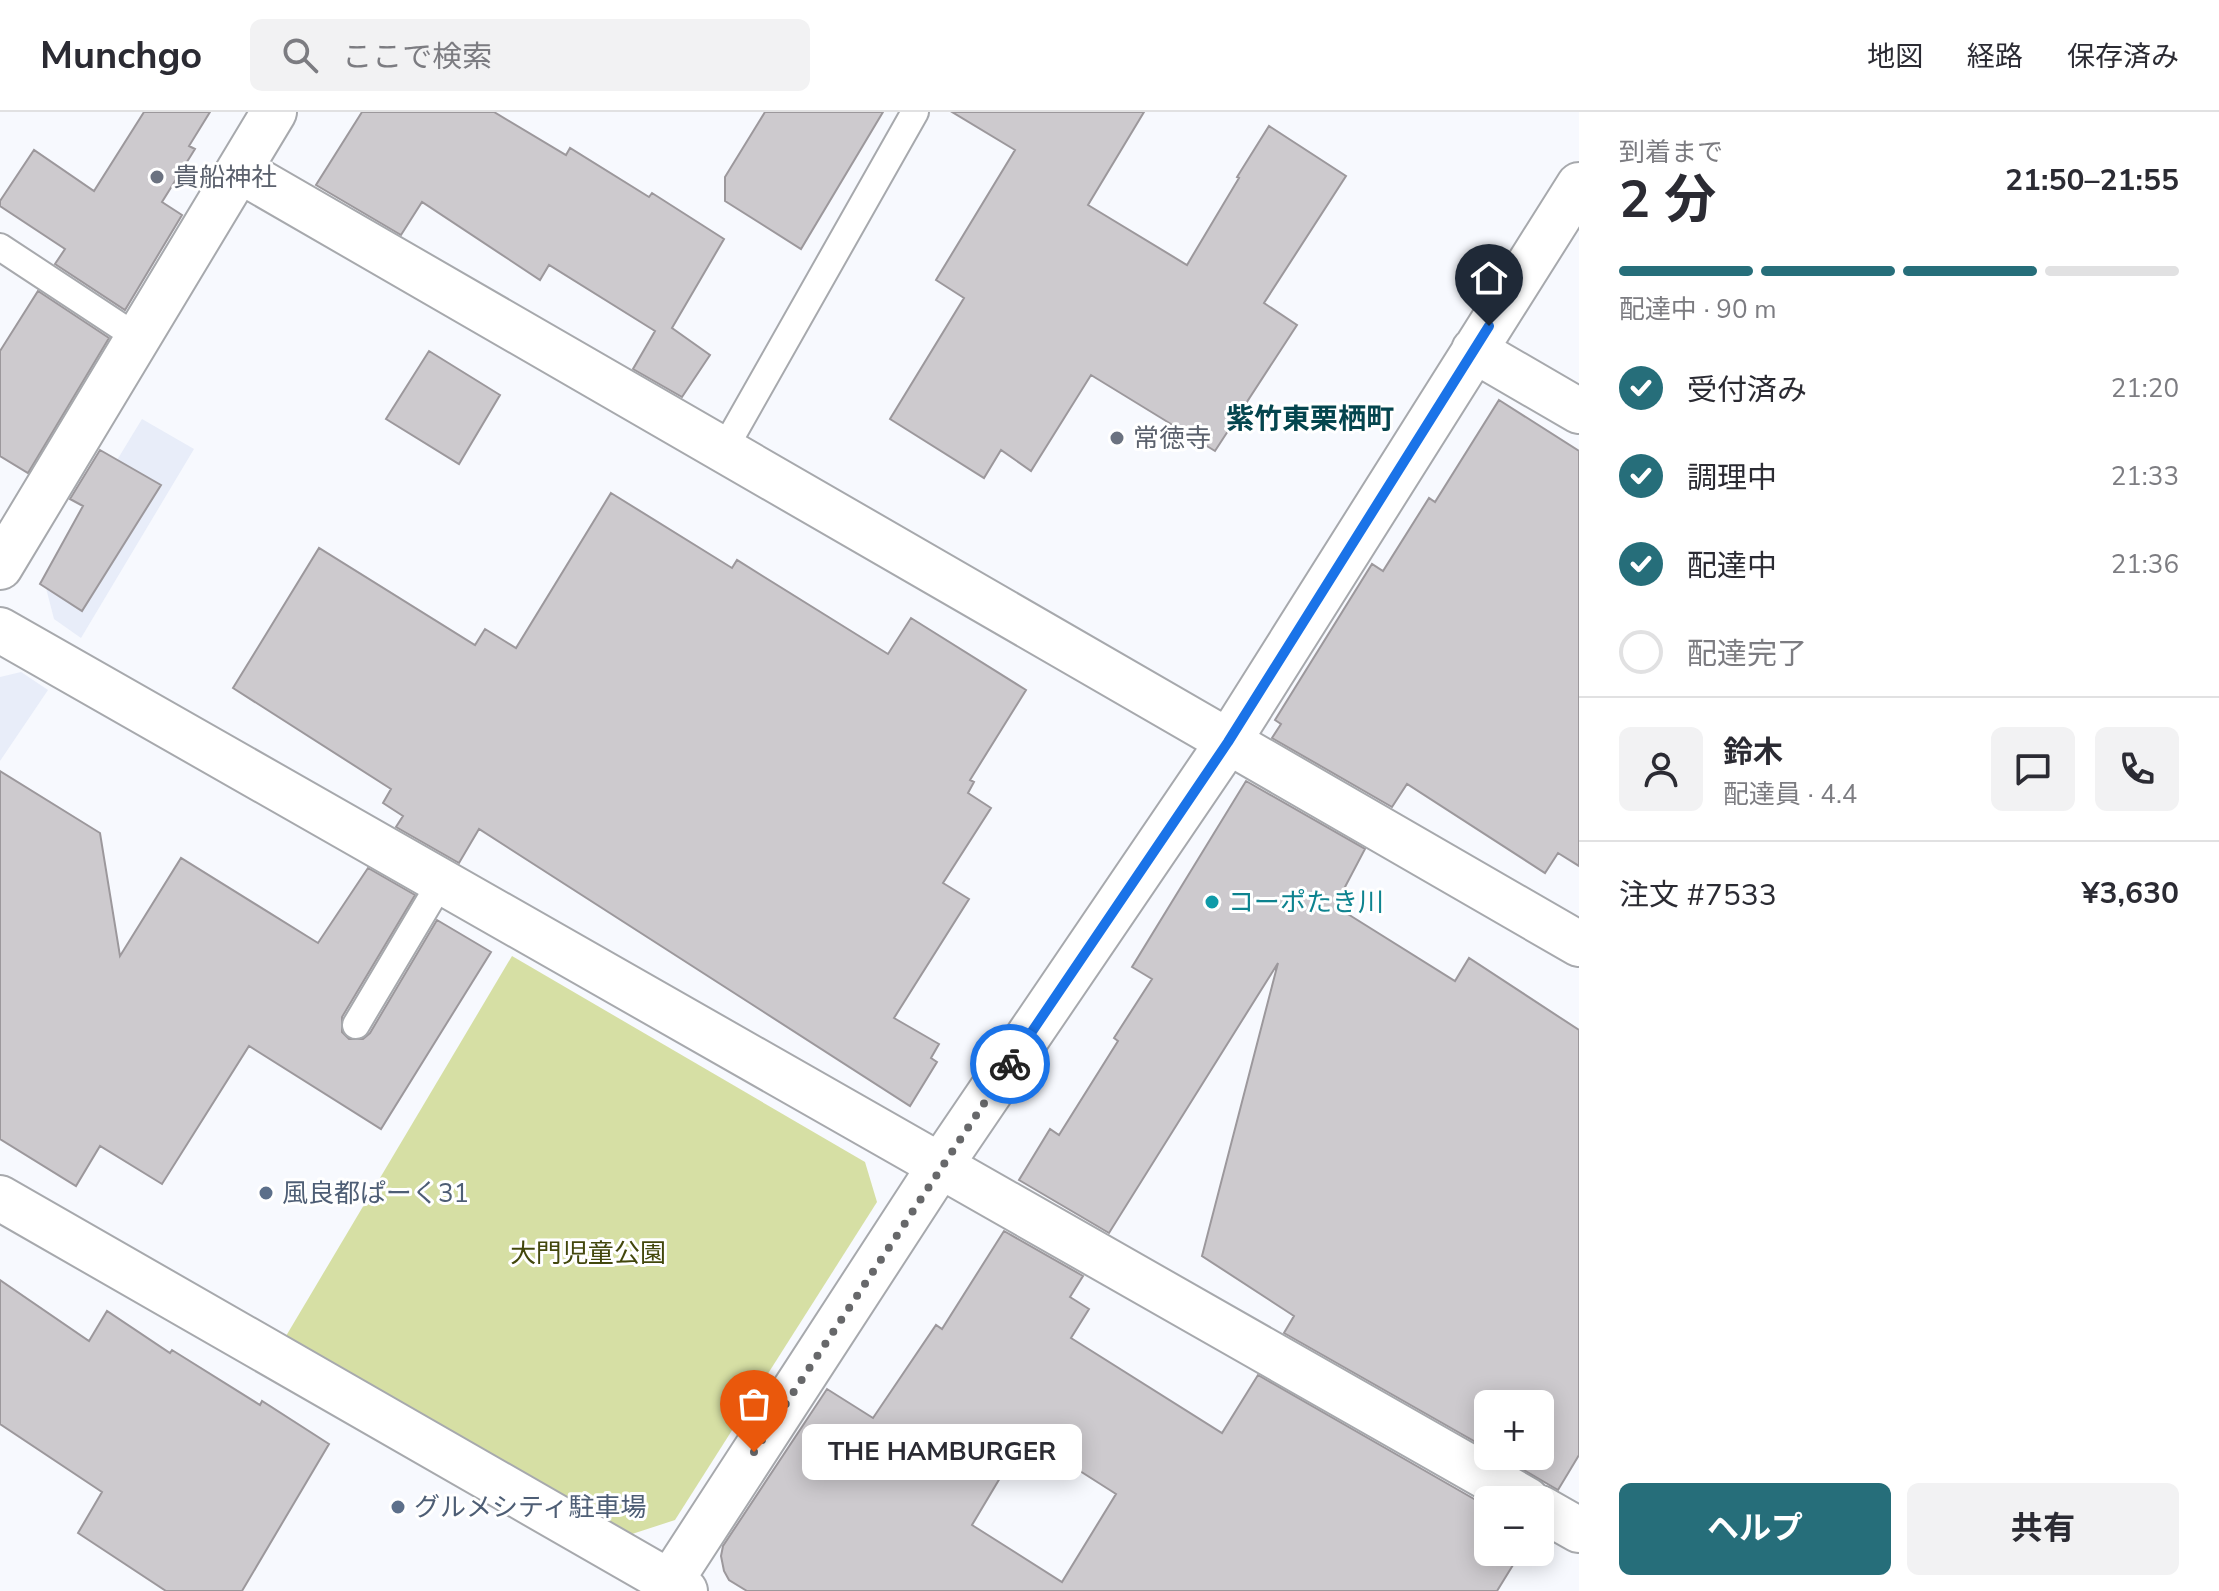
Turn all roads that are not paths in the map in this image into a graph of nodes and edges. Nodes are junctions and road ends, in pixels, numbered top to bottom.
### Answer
1 (274, 112) edge
2 (915, 112) edge
3 (239, 170) junction
4 (1579, 185) edge
5 (0, 247) edge
6 (138, 338) junction
7 (1474, 350) junction
8 (1579, 411) edge
9 (723, 451) junction
10 (0, 567) edge
11 (0, 630) edge
12 (1228, 742) junction
13 (441, 882) junction
14 (1579, 944) edge
15 (356, 1025) dead end
16 (940, 1166) junction
17 (0, 1198) edge
18 (1502, 1486) edge
19 (1554, 1516) edge
20 (1579, 1530) edge
21 (673, 1588) edge

1 - 3 street
2 - 9 lane
3 - 6 street
3 - 9 street
4 - 7 street
5 - 6 lane
6 - 10 street
7 - 8 street
7 - 12 street
9 - 12 street
11 - 13 street
12 - 14 street
12 - 16 street
13 - 15 lane
13 - 16 street
16 - 18 street
16 - 21 street
17 - 21 street
19 - 20 street

